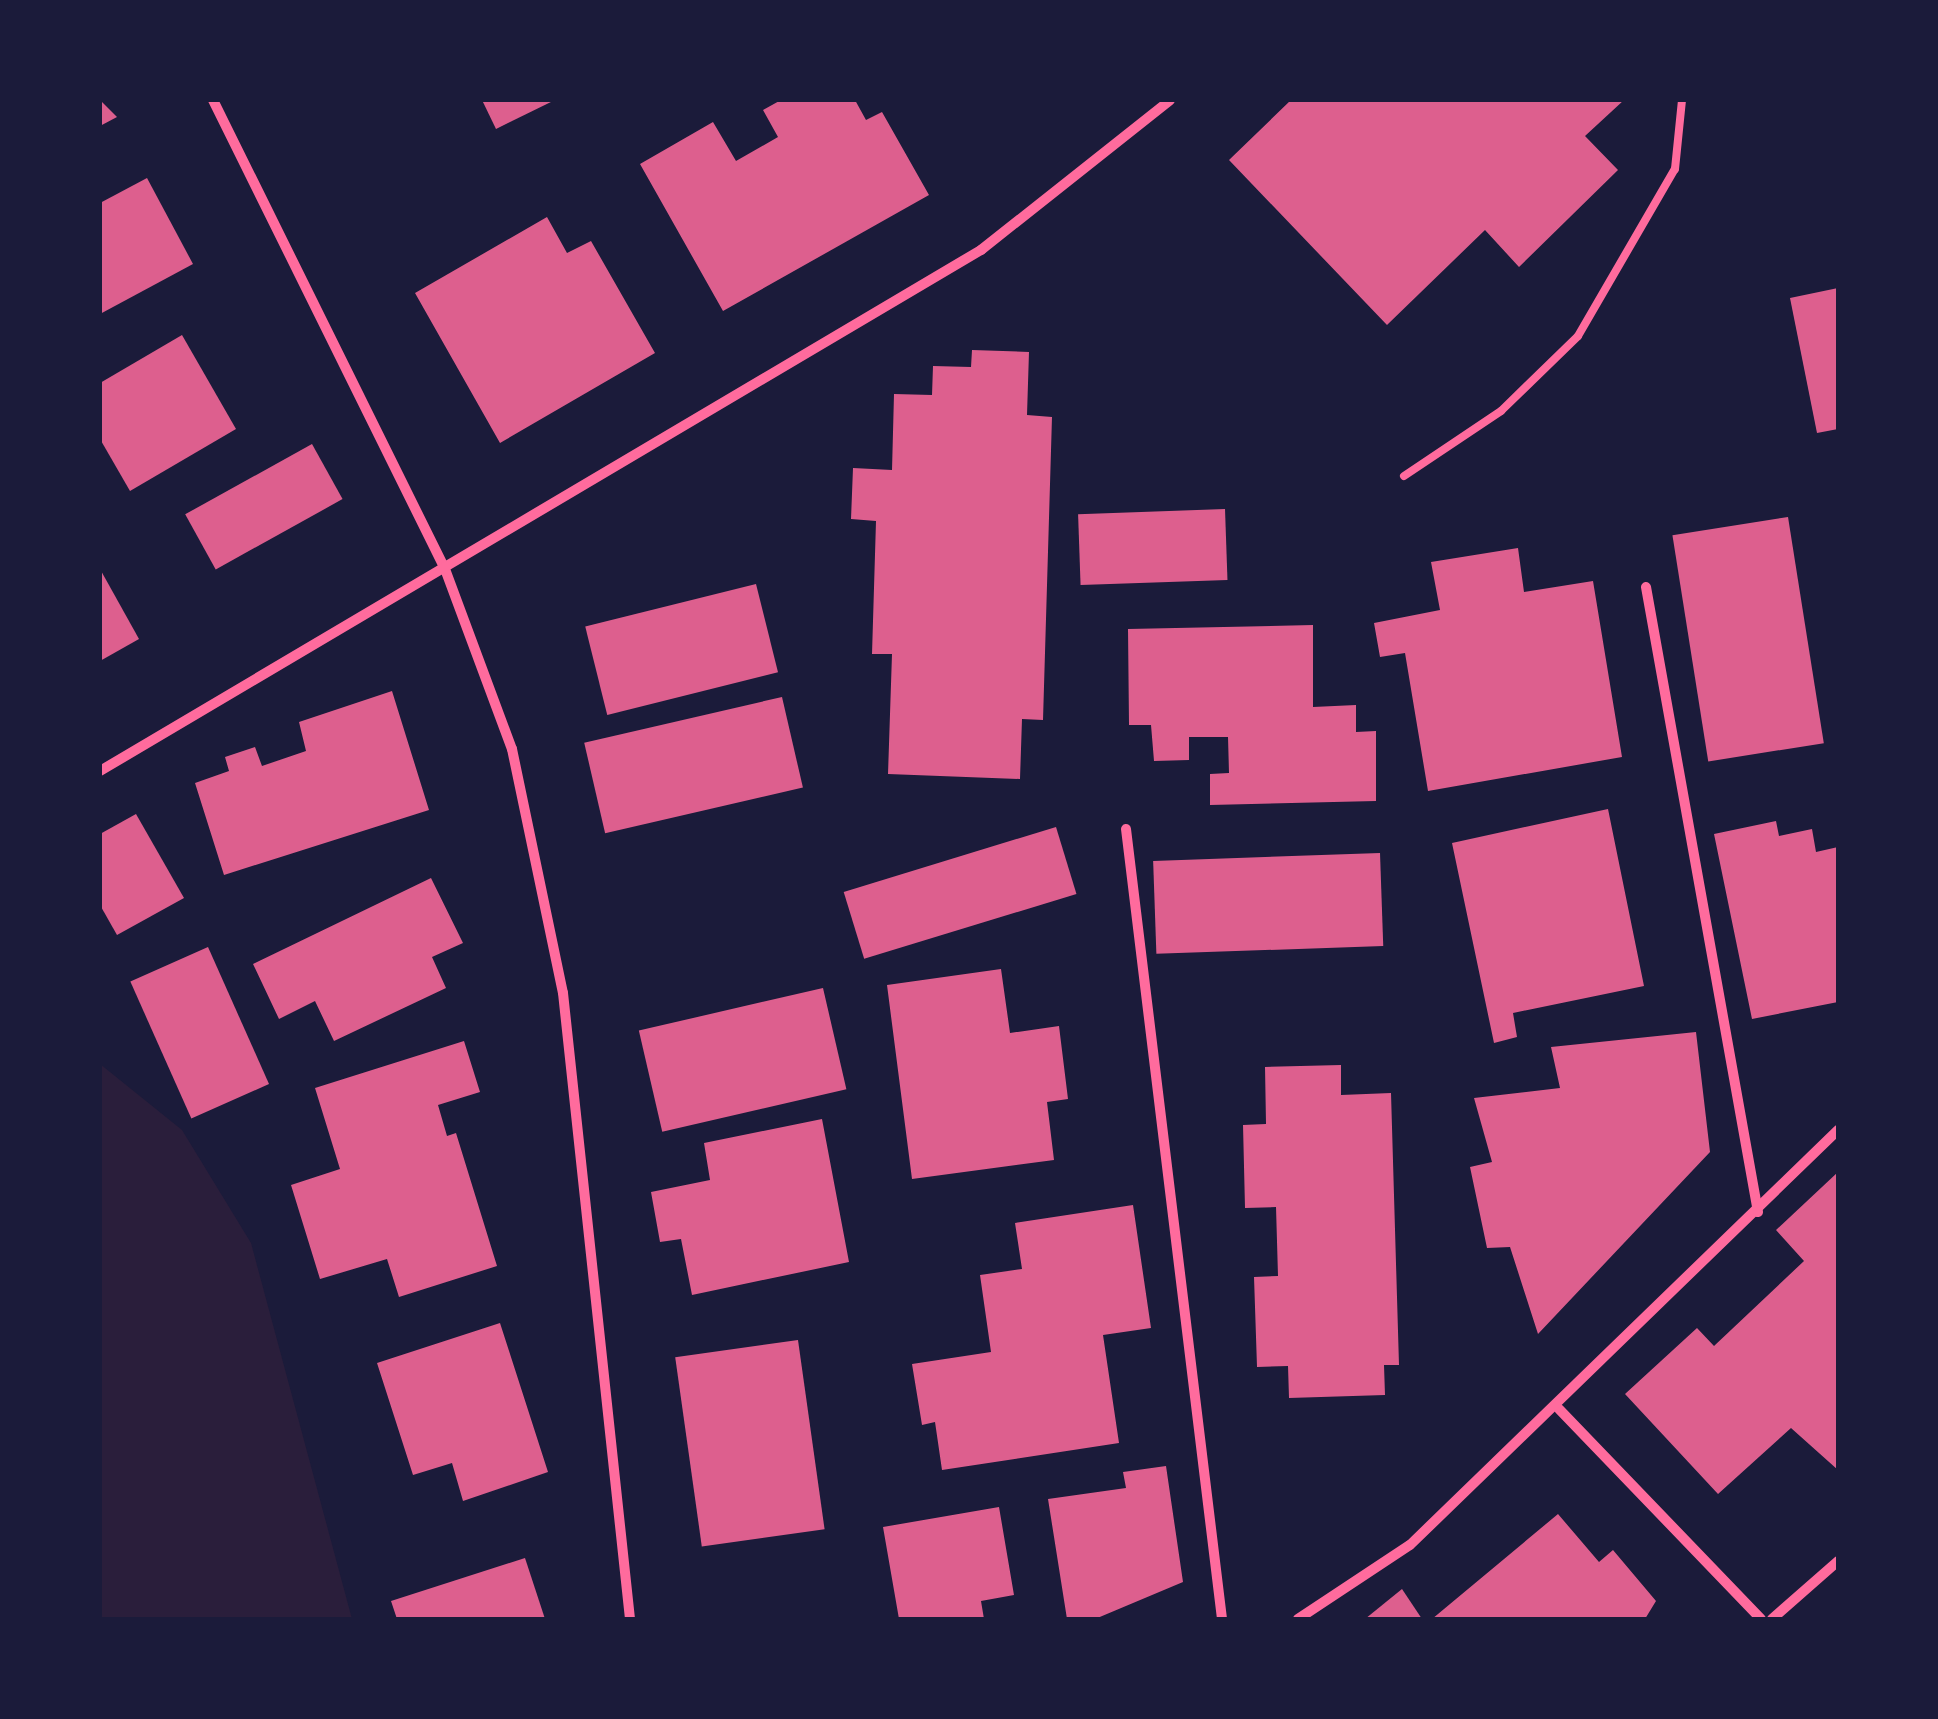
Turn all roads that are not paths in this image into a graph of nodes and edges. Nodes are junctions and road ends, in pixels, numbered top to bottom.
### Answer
1 (214, 100) edge
2 (1170, 100) edge
3 (1682, 100) edge
4 (1404, 476) dead end
5 (445, 569) junction
6 (1646, 587) dead end
7 (100, 771) edge
8 (1126, 829) dead end
9 (1838, 1130) edge
10 (1758, 1212) junction
11 (1559, 1409) junction
12 (1838, 1561) edge
13 (630, 1619) edge
14 (1222, 1619) edge
15 (1298, 1619) edge
16 (1761, 1619) edge
17 (1772, 1619) edge

1 - 5 street
2 - 5 street
3 - 4 lane
5 - 7 street
5 - 13 street
6 - 10 street
8 - 14 street
9 - 10 street
10 - 11 street
11 - 15 street
11 - 16 street
12 - 17 street

